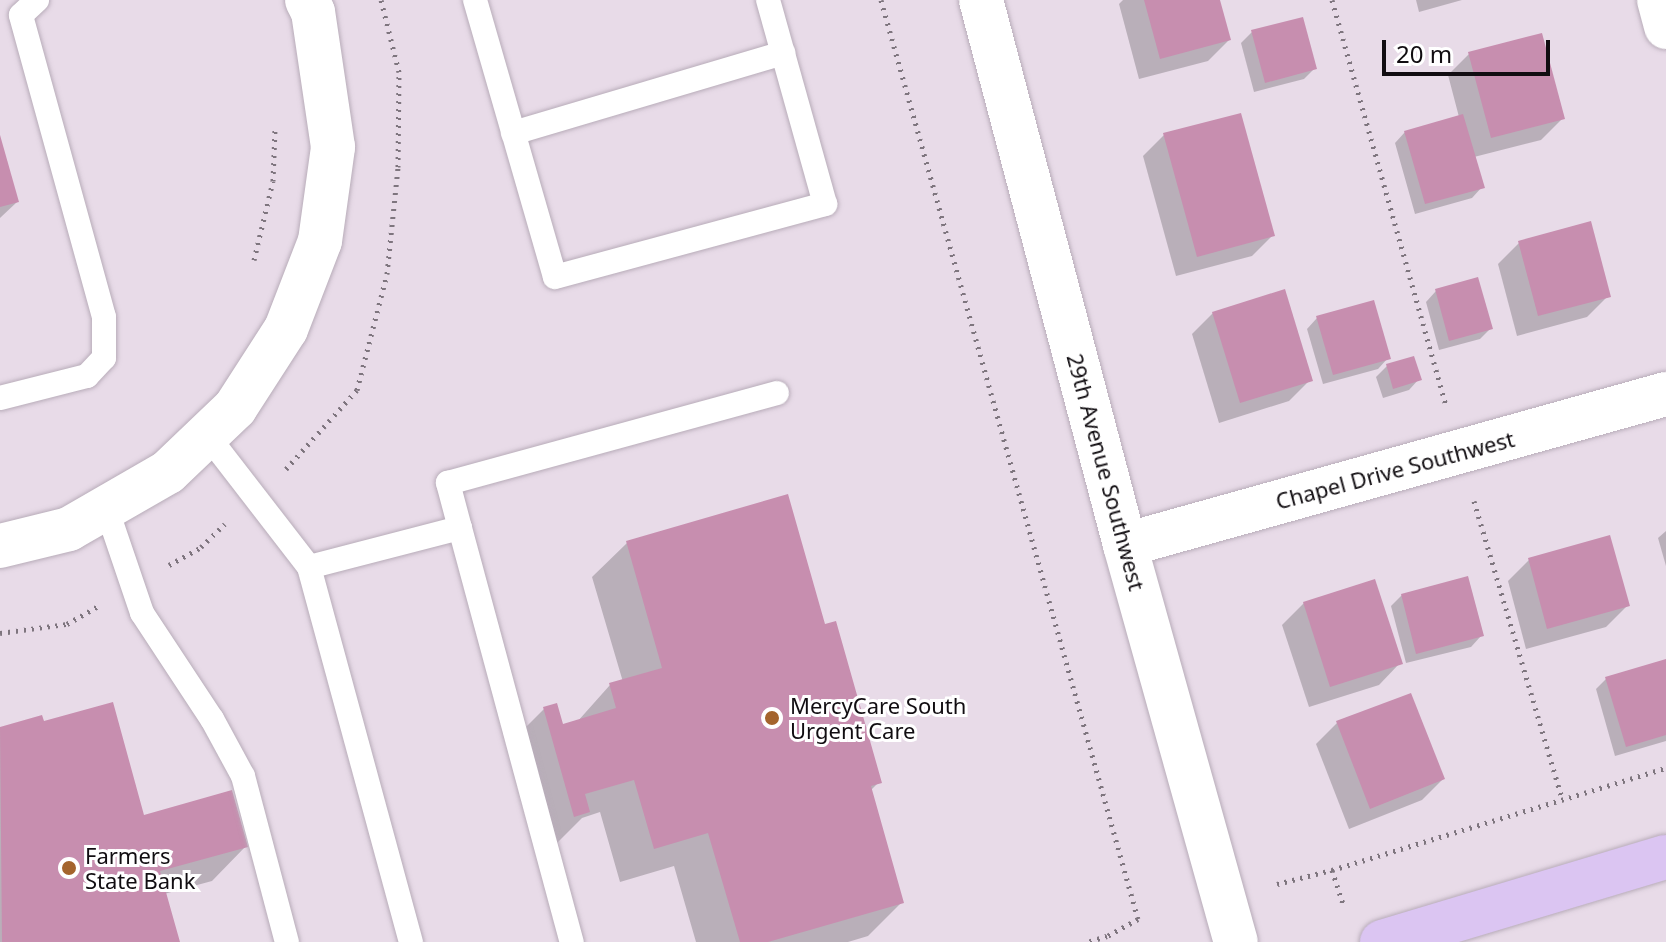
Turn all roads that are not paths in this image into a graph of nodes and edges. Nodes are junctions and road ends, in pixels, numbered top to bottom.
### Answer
1 (37, 0) edge
2 (307, 0) edge
3 (475, 0) edge
4 (768, 0) edge
5 (981, 0) edge
6 (1659, 0) edge
7 (1666, 27) edge
8 (783, 53) junction
9 (513, 133) junction
10 (777, 393) dead end
11 (1666, 394) edge
12 (0, 398) edge
13 (207, 435) junction
14 (106, 507) junction
15 (460, 528) junction
16 (1125, 545) junction
17 (0, 546) edge
18 (309, 567) junction
19 (1666, 857) edge
20 (287, 942) edge
21 (411, 942) edge
22 (572, 942) edge
23 (1236, 942) edge
24 (1382, 942) edge

1 - 12 lane
2 - 13 street
3 - 9 lane
4 - 8 lane
5 - 16 street, 29th Avenue Southwest
6 - 7 street
8 - 9 lane
8 - 9 lane
10 - 15 lane
11 - 16 street, Chapel Drive Southwest
13 - 14 street
13 - 18 lane
14 - 17 street
14 - 20 lane
15 - 18 lane
15 - 22 lane
16 - 23 street, 29th Avenue Southwest
18 - 21 lane
19 - 24 main road

